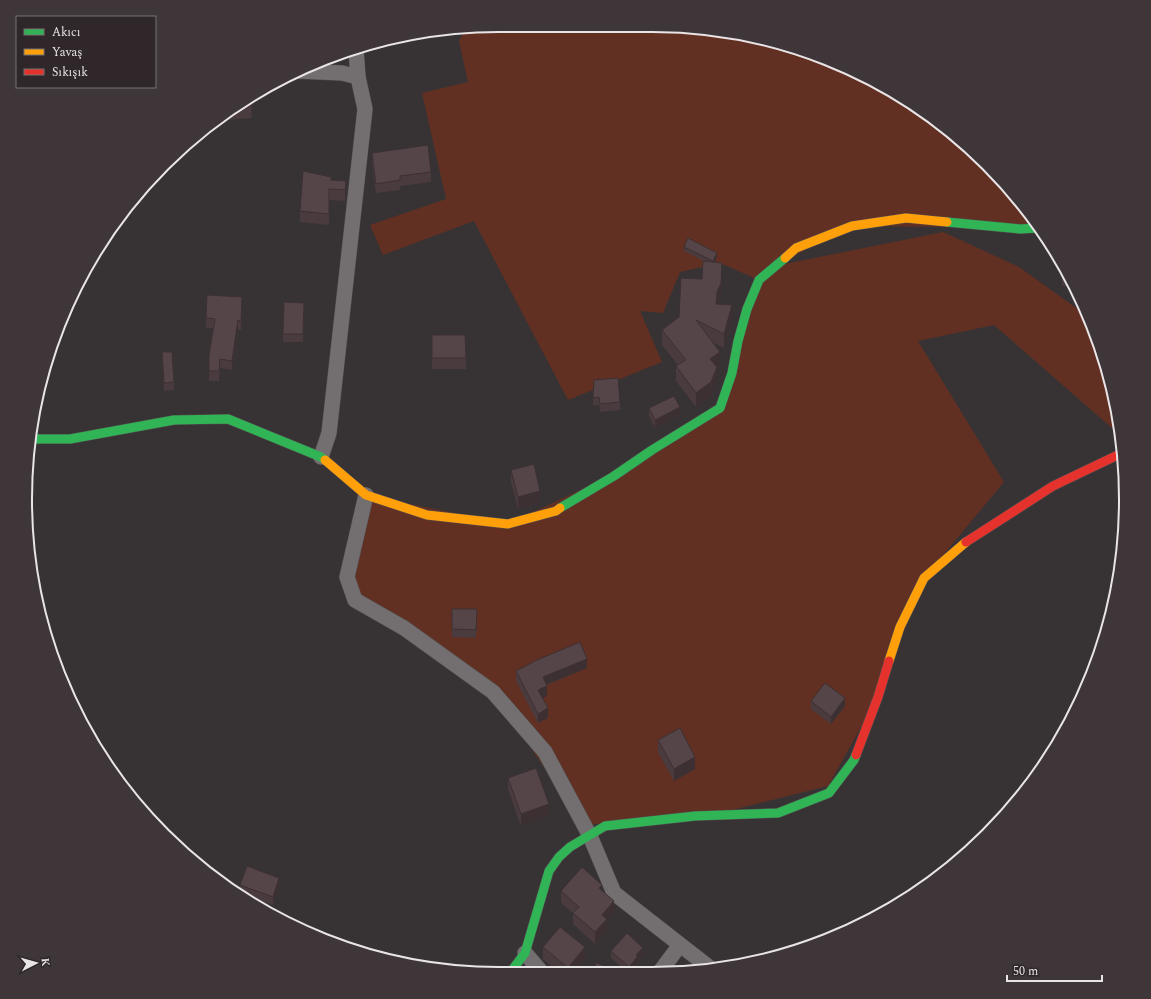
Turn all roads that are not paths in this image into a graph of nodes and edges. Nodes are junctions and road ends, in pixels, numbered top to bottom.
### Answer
1 (356, 55) edge
2 (312, 72) edge
3 (358, 77) junction
4 (1032, 228) edge
5 (36, 439) edge
6 (1117, 456) edge
7 (321, 457) junction
8 (366, 495) junction
9 (590, 836) junction
10 (680, 945) junction
11 (525, 953) junction
12 (705, 964) edge
13 (514, 967) edge
14 (537, 967) edge
15 (664, 967) edge

1 - 3 street
2 - 3 street
3 - 7 street
4 - 8 street
5 - 7 street
6 - 9 street
7 - 8 street
8 - 9 street
9 - 10 street
9 - 11 street
10 - 12 street
10 - 15 street
11 - 13 street
11 - 14 street

